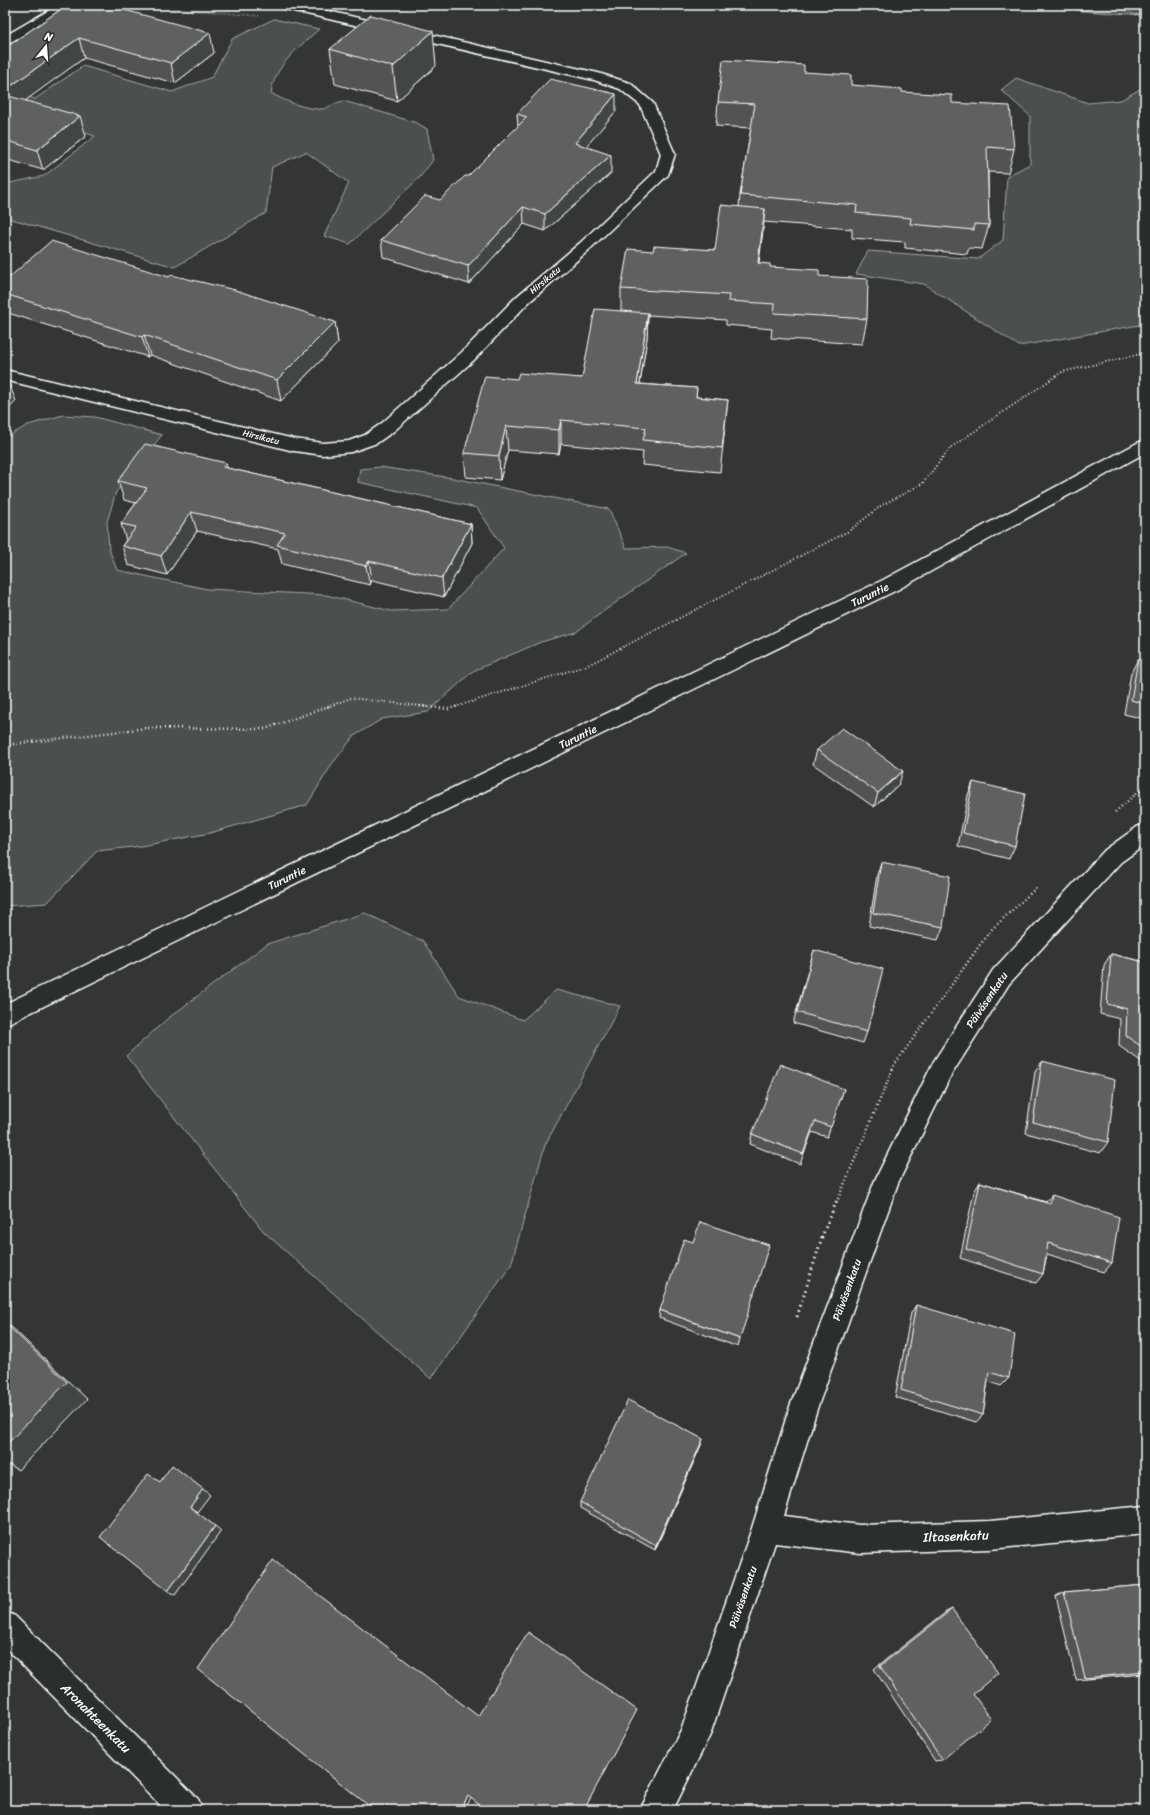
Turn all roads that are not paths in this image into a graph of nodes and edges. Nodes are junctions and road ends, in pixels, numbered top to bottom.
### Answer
1 (67, 5) edge
2 (285, 5) edge
3 (5, 41) edge
4 (5, 375) edge
5 (1145, 446) edge
6 (1145, 833) edge
7 (5, 1015) edge
8 (1145, 1520) edge
9 (766, 1528) junction
10 (5, 1626) edge
11 (187, 1810) edge
12 (656, 1810) edge

1 - 3 main road
2 - 4 main road, Hirsikatu
5 - 7 main road, Turuntie
6 - 9 main road, Päiväsenkatu
8 - 9 main road, Iltasenkatu
9 - 12 main road, Päiväsenkatu
10 - 11 main road, Aronahteenkatu

